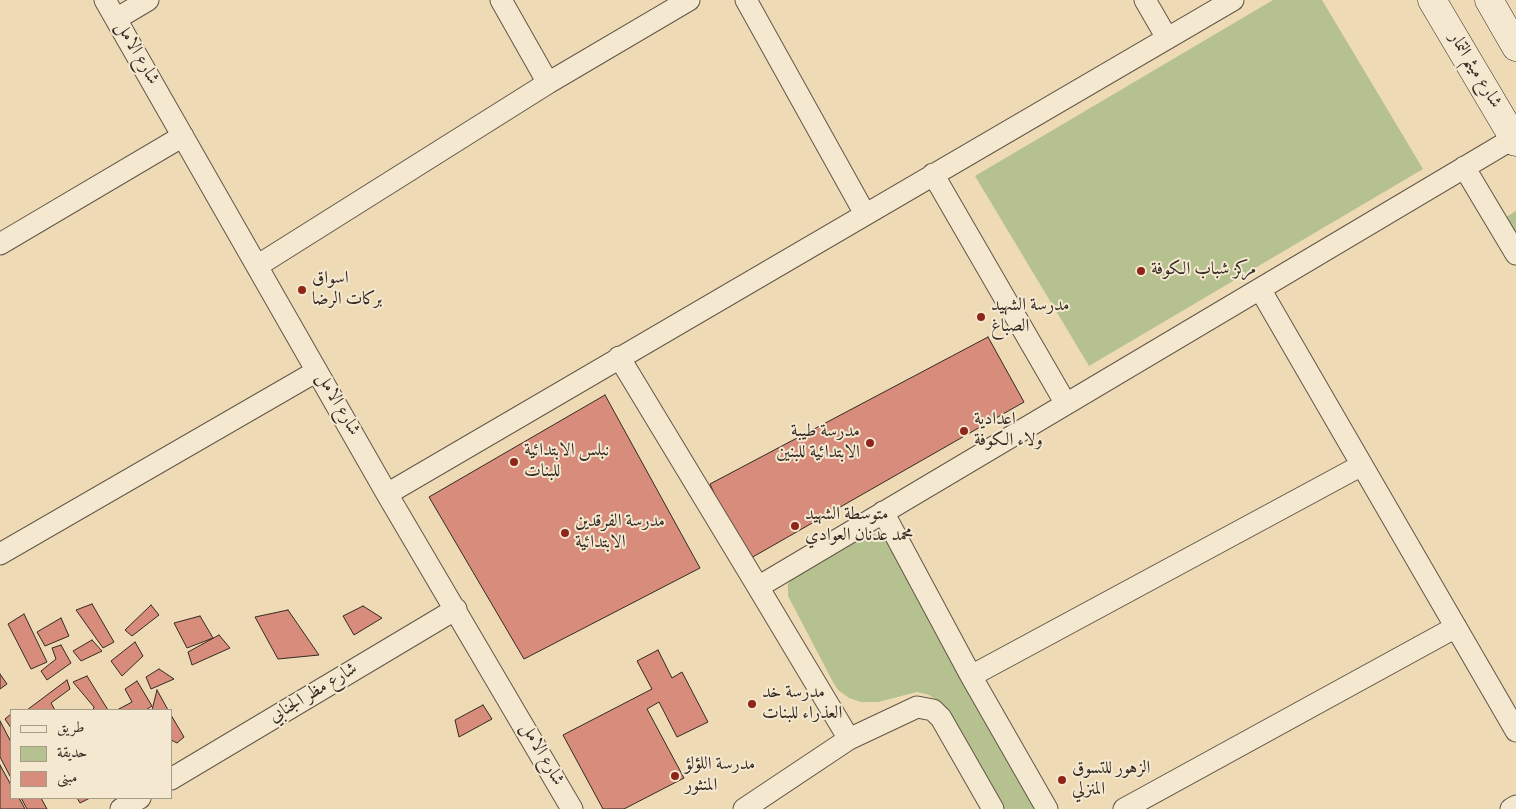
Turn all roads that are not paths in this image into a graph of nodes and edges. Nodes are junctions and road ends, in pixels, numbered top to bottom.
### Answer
1 (105, 0) edge
2 (148, 0) edge
3 (502, 0) edge
4 (689, 0) edge
5 (746, 0) edge
6 (1145, 0) edge
7 (1233, 0) edge
8 (1432, 0) edge
9 (1489, 0) edge
10 (116, 19) junction
11 (1167, 38) junction
12 (1516, 47) edge
13 (548, 84) junction
14 (183, 136) junction
15 (1515, 140) edge
16 (1464, 168) junction
17 (933, 174) junction
18 (864, 214) junction
19 (0, 244) edge
20 (1516, 254) edge
21 (257, 266) junction
22 (1260, 289) junction
23 (619, 357) junction
24 (317, 370) junction
25 (1066, 404) junction
26 (1362, 465) junction
27 (387, 494) junction
28 (883, 512) junction
29 (0, 554) edge
30 (758, 587) junction
31 (456, 610) junction
32 (1456, 627) junction
33 (971, 676) junction
34 (1516, 731) edge
35 (848, 739) junction
36 (172, 778) edge
37 (138, 799) edge
38 (1516, 806) edge
39 (121, 809) edge
40 (572, 809) edge
41 (744, 809) edge
42 (993, 809) edge
43 (1047, 809) edge
44 (1124, 809) edge
45 (1511, 809) edge

1 - 10 street, شارع الامل
2 - 10 street
3 - 13 street
4 - 13 street
5 - 18 street
6 - 11 street
7 - 11 street
8 - 15 street, شارع ميثم التمار
9 - 12 street
10 - 14 street, شارع الامل
11 - 17 street
13 - 21 street
14 - 19 street
14 - 21 street, شارع الامل
15 - 16 street
16 - 20 street
16 - 22 street
17 - 18 street
17 - 25 street
18 - 23 street
21 - 24 street, شارع الامل
22 - 25 street
22 - 26 street
23 - 27 street
23 - 30 street
24 - 27 street, شارع الامل
24 - 29 street
25 - 28 street
26 - 32 street
26 - 33 street
27 - 31 street, شارع الامل
28 - 30 street
28 - 33 street
30 - 35 street
31 - 36 street, شارع مظر الجنابي
31 - 40 street, شارع الامل
32 - 34 street
32 - 44 street
33 - 43 street
35 - 41 street
35 - 42 street
37 - 39 street
38 - 45 street

